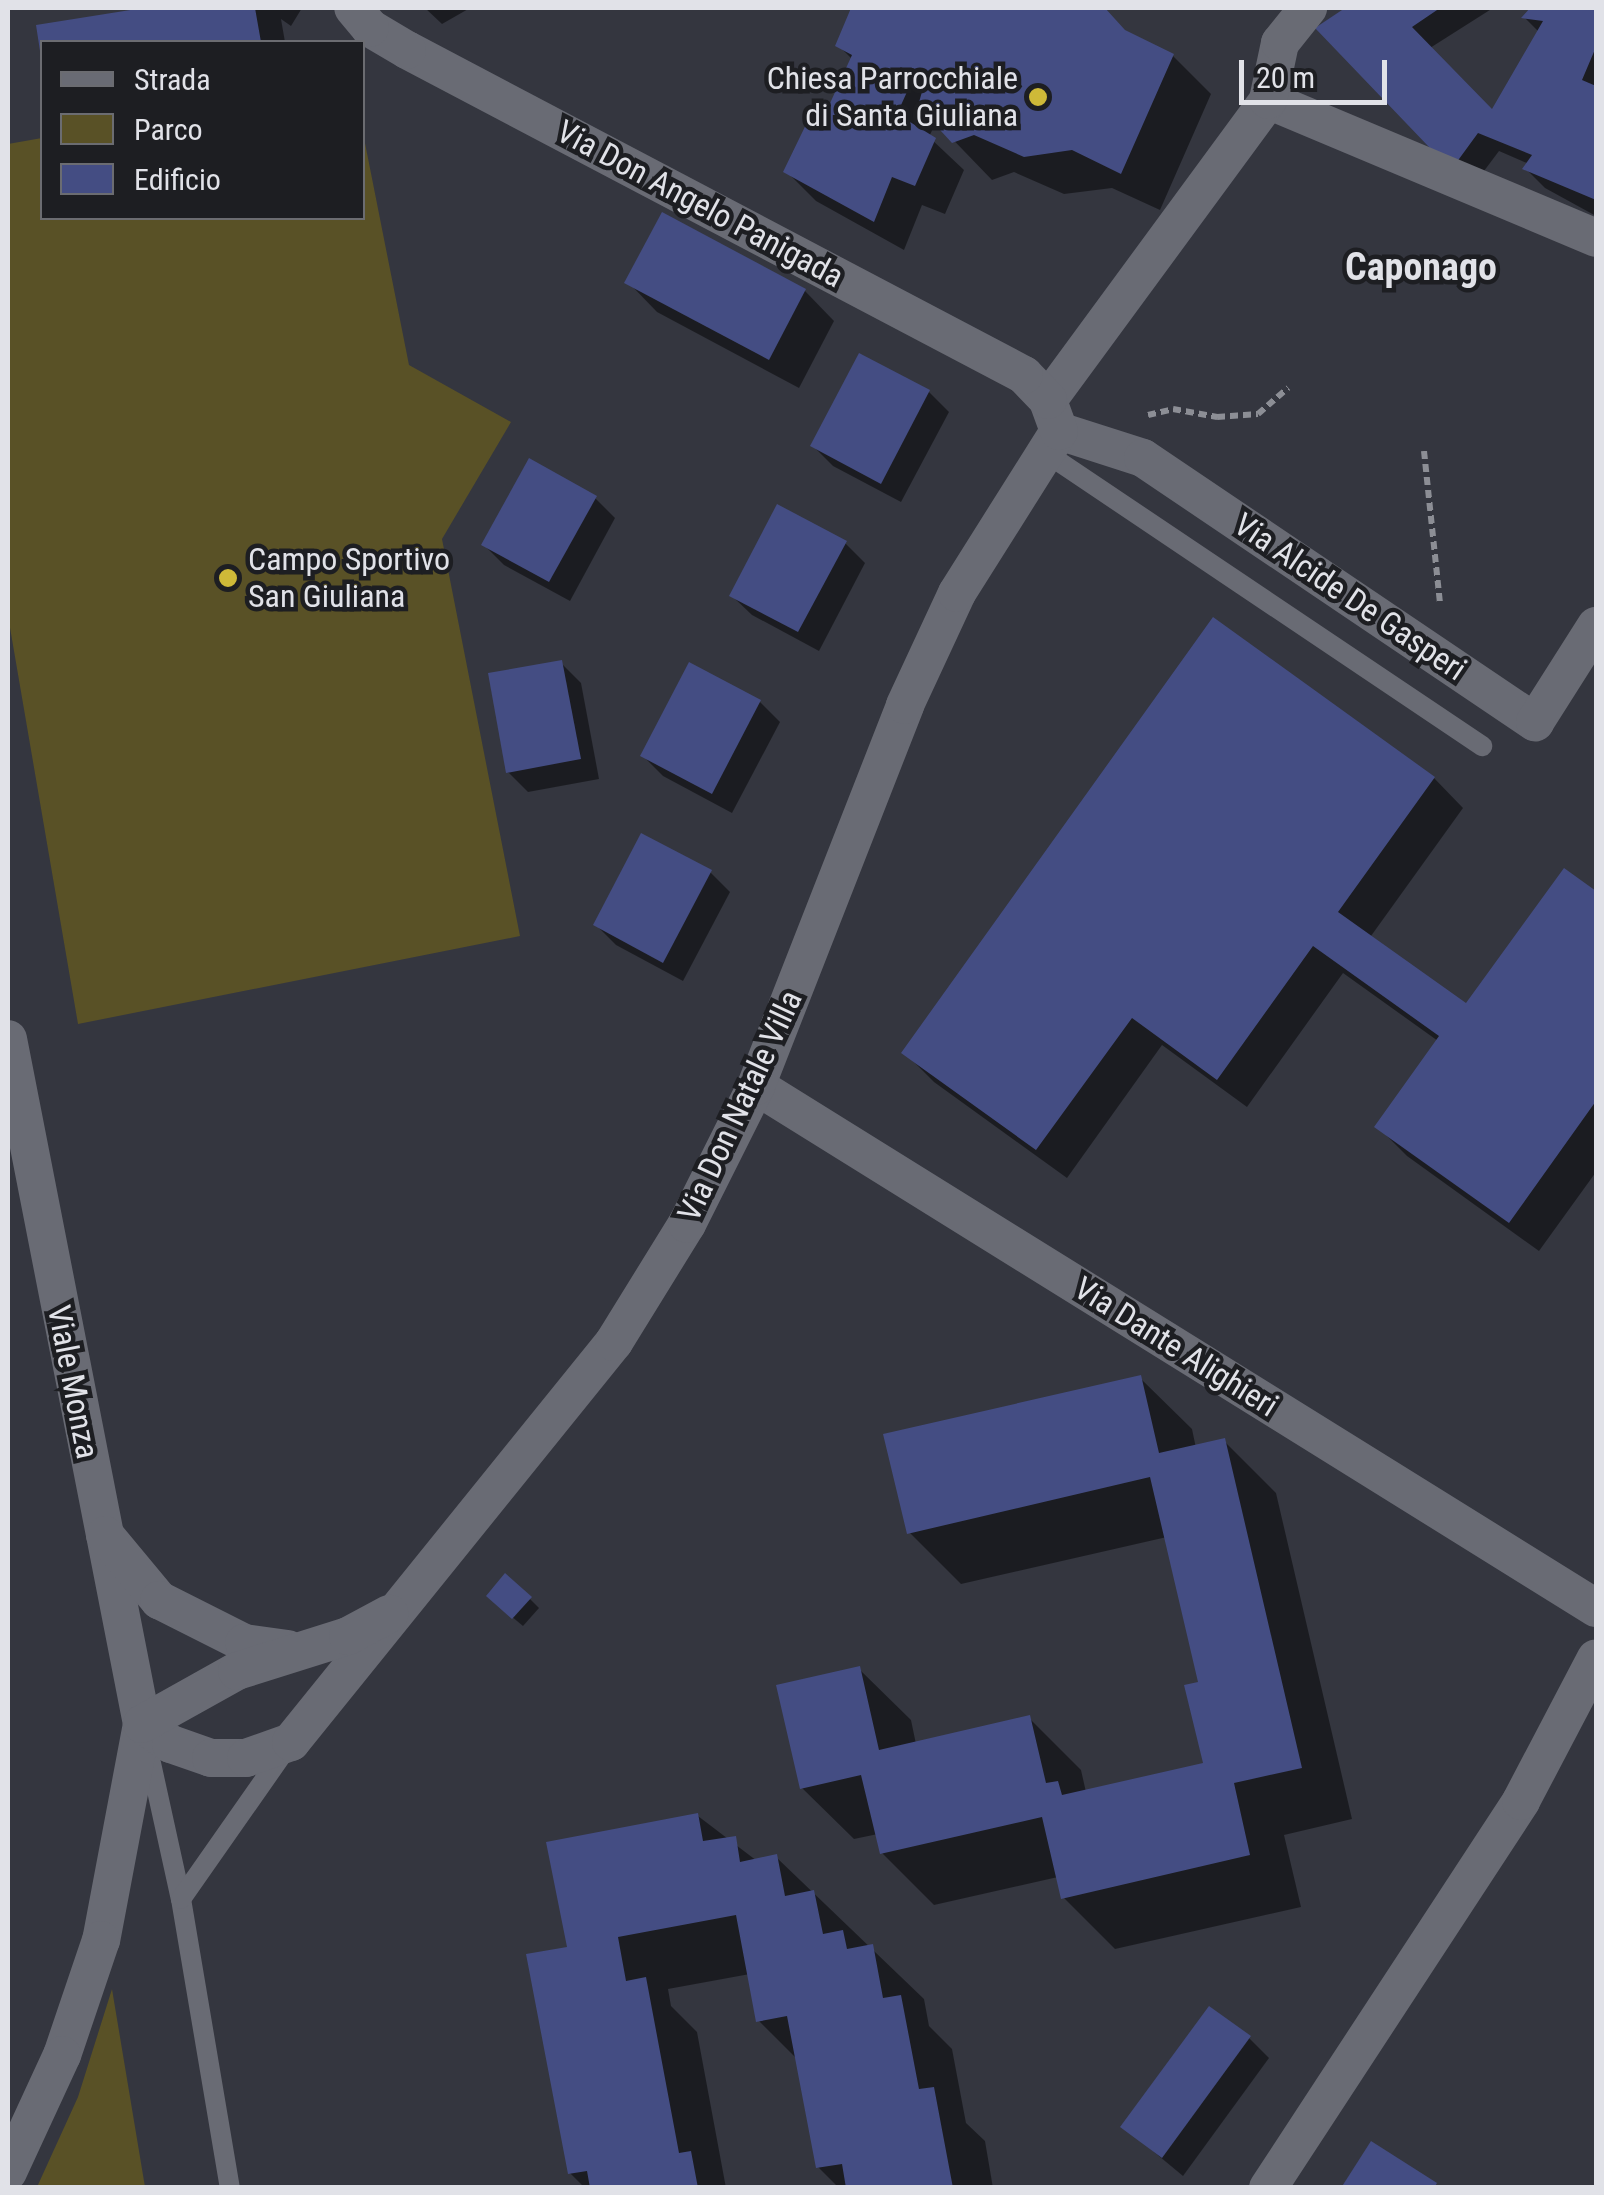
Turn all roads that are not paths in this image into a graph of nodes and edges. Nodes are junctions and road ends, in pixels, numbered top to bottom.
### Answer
1 (353, 8) edge
2 (1308, 8) edge
3 (1268, 100) junction
4 (1596, 238) edge
5 (1052, 429) junction
6 (1596, 626) edge
7 (1482, 746) dead end
8 (8, 1039) edge
9 (756, 1086) junction
10 (100, 1529) junction
11 (406, 1604) junction
12 (1596, 1608) edge
13 (294, 1650) junction
14 (1596, 1658) edge
15 (142, 1724) junction
16 (291, 1742) junction
17 (181, 1899) junction
18 (8, 2172) edge
19 (230, 2188) edge
20 (1268, 2188) edge

1 - 5 street, Via Don Angelo Panigada
2 - 3 street
3 - 4 street
3 - 5 street, Via Don Natale Villa
5 - 6 street, Via Alcide De Gasperi
5 - 7 lane
5 - 9 street, Via Don Natale Villa
8 - 10 street, Viale Monza
9 - 11 street, Via Don Natale Villa
9 - 12 street, Via Dante Alighieri
10 - 13 street
10 - 15 street, Viale Monza
11 - 13 street
11 - 16 street, Via Don Natale Villa
13 - 15 street
14 - 20 street
15 - 16 street
15 - 17 lane
15 - 18 street
16 - 17 lane, Via Don Natale Villa
17 - 19 lane

